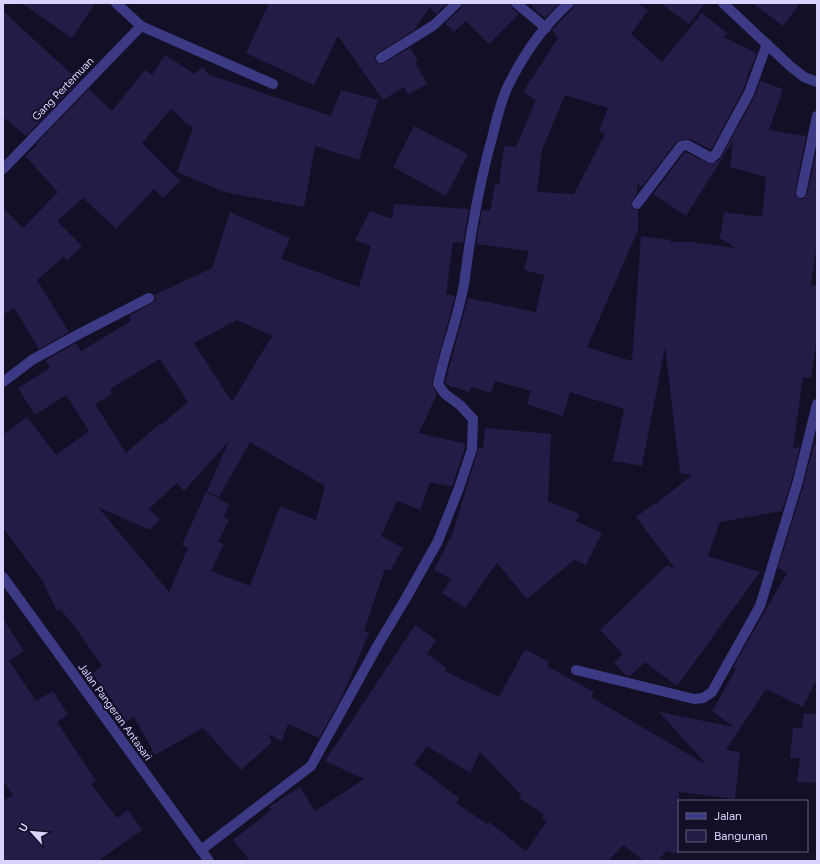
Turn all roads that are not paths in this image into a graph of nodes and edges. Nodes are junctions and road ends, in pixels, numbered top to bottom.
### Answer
1 (116, 3) edge
2 (457, 3) edge
3 (516, 3) edge
4 (569, 3) edge
5 (723, 3) edge
6 (141, 26) junction
7 (546, 28) junction
8 (767, 44) junction
9 (380, 58) dead end
10 (817, 82) edge
11 (273, 84) dead end
12 (817, 116) edge
13 (3, 169) edge
14 (801, 193) dead end
15 (637, 204) dead end
16 (149, 298) dead end
17 (3, 382) edge
18 (817, 404) edge
19 (3, 577) edge
20 (576, 670) dead end
21 (201, 850) junction
22 (209, 861) edge

1 - 6 street
2 - 9 street
3 - 7 street
4 - 7 street
5 - 8 street
6 - 11 street
6 - 13 street, Gang Pertemuan
7 - 21 street
8 - 10 street
8 - 15 street
12 - 14 street
16 - 17 street
18 - 20 street
19 - 21 street, Jalan Pangeran Antasari
21 - 22 street, Jalan Pangeran Antasari

